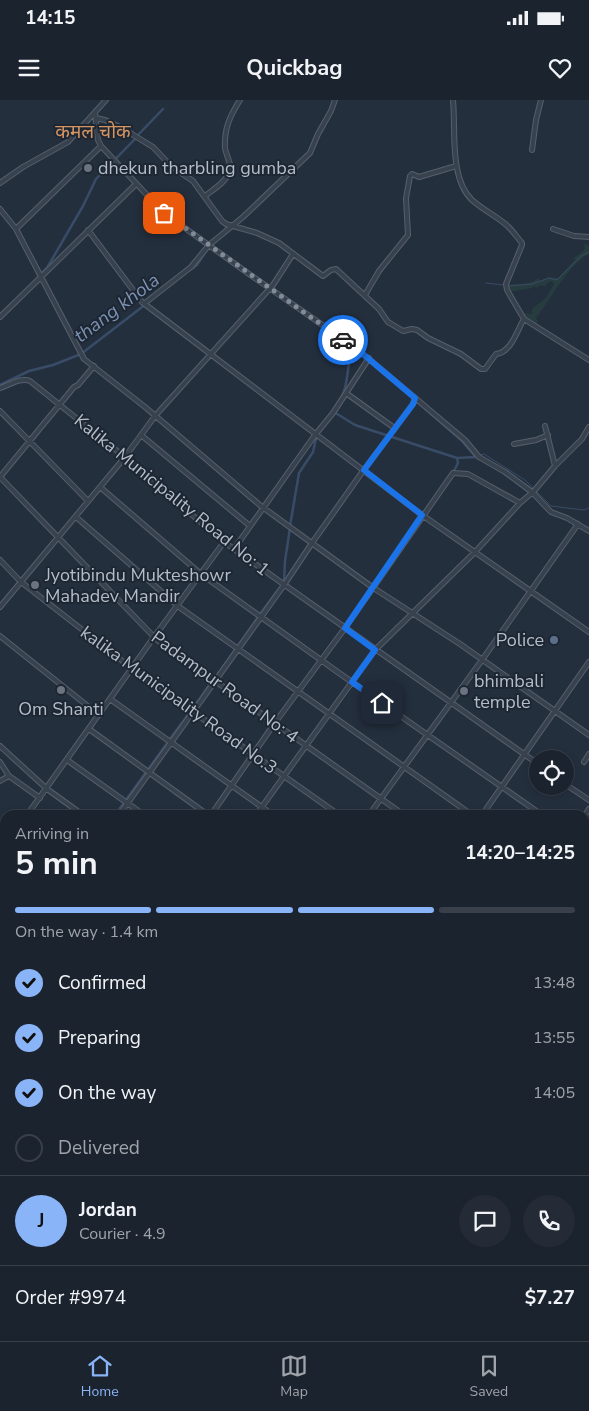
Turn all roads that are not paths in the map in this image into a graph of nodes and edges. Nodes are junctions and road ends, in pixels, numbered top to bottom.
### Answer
1 (106, 100) edge
2 (240, 100) edge
3 (335, 100) edge
4 (452, 100) edge
5 (541, 100) edge
6 (95, 115) junction
7 (102, 146) junction
8 (532, 150) dead end
9 (456, 166) junction
10 (0, 182) edge
11 (136, 184) junction
12 (205, 196) junction
13 (0, 209) edge
14 (5, 216) junction
15 (0, 219) edge
16 (231, 226) junction
17 (16, 228) junction
18 (553, 229) dead end
19 (88, 230) junction
20 (589, 237) edge
21 (209, 245) junction
22 (293, 254) junction
23 (41, 276) junction
24 (269, 289) junction
25 (366, 296) junction
26 (146, 304) junction
27 (0, 317) edge
28 (524, 318) junction
29 (210, 354) junction
30 (369, 358) junction
31 (589, 360) edge
32 (94, 366) junction
33 (0, 388) edge
34 (346, 393) junction
35 (415, 398) junction
36 (60, 405) junction
37 (0, 411) edge
38 (155, 416) junction
39 (545, 426) dead end
40 (589, 427) edge
41 (394, 430) junction
42 (316, 434) junction
43 (141, 435) junction
44 (548, 435) junction
45 (30, 442) junction
46 (514, 444) dead end
47 (125, 457) junction
48 (555, 466) junction
49 (364, 470) junction
50 (0, 477) edge
51 (100, 487) junction
52 (532, 492) junction
53 (88, 501) junction
54 (520, 503) junction
55 (263, 508) junction
56 (423, 516) junction
57 (76, 517) junction
58 (578, 524) junction
59 (250, 526) junction
60 (589, 530) edge
61 (59, 537) junction
62 (224, 542) junction
63 (312, 543) junction
64 (234, 549) junction
65 (475, 552) junction
66 (0, 560) edge
67 (201, 574) junction
68 (21, 582) junction
69 (284, 585) junction
70 (372, 587) junction
71 (531, 592) junction
72 (178, 605) junction
73 (0, 608) edge
74 (413, 614) junction
75 (260, 617) junction
76 (345, 628) junction
77 (589, 632) edge
78 (0, 636) edge
79 (154, 637) junction
80 (238, 648) junction
81 (375, 650) junction
82 (320, 660) junction
83 (482, 660) junction
84 (589, 662) edge
85 (132, 668) junction
86 (214, 681) junction
87 (352, 682) junction
88 (298, 692) junction
89 (110, 699) junction
90 (451, 704) junction
91 (555, 710) junction
92 (193, 711) junction
93 (329, 714) junction
94 (99, 715) junction
95 (274, 724) junction
96 (89, 729) junction
97 (426, 734) junction
98 (589, 734) edge
99 (171, 742) junction
100 (0, 746) edge
101 (306, 746) junction
102 (253, 754) junction
103 (589, 754) edge
104 (524, 755) junction
105 (529, 758) edge
106 (67, 760) junction
107 (0, 762) edge
108 (584, 762) dead end
109 (403, 767) junction
110 (149, 772) junction
111 (9, 776) junction
112 (284, 777) junction
113 (0, 781) edge
114 (231, 785) junction
115 (502, 787) junction
116 (47, 789) junction
117 (574, 790) edge
118 (40, 798) junction
119 (381, 799) junction
120 (589, 800) edge
121 (127, 803) junction
122 (262, 807) junction
123 (31, 810) edge
124 (76, 810) edge
125 (122, 810) edge
126 (137, 810) edge
127 (202, 810) edge
128 (213, 810) edge
129 (260, 810) edge
130 (266, 810) edge
131 (332, 810) edge
132 (373, 810) edge
133 (397, 810) edge
134 (465, 810) edge
135 (486, 810) edge
136 (535, 810) edge

1 - 6 street
2 - 12 street
3 - 16 street
4 - 9 street
5 - 8 street
6 - 7 street
6 - 10 street
6 - 12 street
7 - 11 street
7 - 17 street
9 - 25 street
9 - 28 street
11 - 19 street
11 - 21 street
12 - 16 street
13 - 14 street
14 - 15 street
14 - 17 street
16 - 21 street
16 - 22 street
17 - 23 street
18 - 20 street
19 - 23 street
19 - 26 street
21 - 24 street
21 - 26 street
22 - 24 street
22 - 25 street
23 - 27 street
23 - 32 street
24 - 29 street
24 - 30 street
25 - 28 street
26 - 29 street
28 - 31 street
29 - 38 street
29 - 42 street
30 - 34 street
30 - 35 street
32 - 36 street
32 - 38 street
33 - 36 street, Kalika Municipality Road No: 1
34 - 41 street
34 - 42 street
35 - 41 street
35 - 52 street
36 - 45 street
36 - 47 street, Kalika Municipality Road No: 1
37 - 45 street
38 - 43 street
38 - 55 street
39 - 44 street
40 - 48 street
41 - 49 street
42 - 49 street
42 - 55 street
43 - 47 street
43 - 59 street
44 - 46 street
44 - 48 street
45 - 50 street
45 - 53 street
47 - 51 street
47 - 62 street, Kalika Municipality Road No: 1
48 - 52 street
49 - 56 street
49 - 63 street
50 - 61 street, Padampur Road No: 4
51 - 53 street
51 - 67 street
52 - 54 street
52 - 58 street
53 - 57 street
54 - 56 street
54 - 65 street
55 - 59 street
55 - 63 street
56 - 65 street
56 - 70 street
57 - 61 street
57 - 72 street
58 - 60 street
58 - 71 street
59 - 64 street
61 - 68 street
61 - 79 street, Padampur Road No: 4
62 - 64 street, Kalika Municipality Road No: 1
62 - 67 street
63 - 69 street
63 - 70 street
64 - 69 street, Kalika Municipality Road No: 1
65 - 71 street
65 - 74 street
66 - 68 street, kalika Municipality Road No.3
67 - 72 street
67 - 75 street
68 - 73 street
68 - 85 street, kalika Municipality Road No.3
69 - 75 street
69 - 76 street, Kalika Municipality Road No: 1
70 - 74 street
70 - 76 street
71 - 77 street
71 - 83 street
72 - 79 street
72 - 80 street
74 - 81 street
74 - 83 street
75 - 80 street
75 - 82 street
76 - 81 street, Kalika Municipality Road No: 1
76 - 82 street
78 - 94 street
79 - 85 street
79 - 86 street, Padampur Road No: 4
80 - 86 street
80 - 88 street
81 - 87 street
81 - 90 street, Kalika Municipality Road No: 1
82 - 87 street
82 - 88 street
83 - 90 street
83 - 91 street
84 - 91 street
85 - 89 street
85 - 92 street, kalika Municipality Road No.3
86 - 92 street
86 - 95 street, Padampur Road No: 4
87 - 93 street
87 - 97 street
88 - 93 street
88 - 95 street
89 - 94 street
89 - 99 street
90 - 97 street
90 - 104 street, Kalika Municipality Road No: 1
91 - 98 street
91 - 104 street
92 - 99 street
92 - 102 street, kalika Municipality Road No.3
93 - 101 street
93 - 109 street
94 - 96 street
95 - 101 street, Padampur Road No: 4
95 - 102 street
96 - 106 street
96 - 110 street
97 - 109 street
97 - 115 street
99 - 110 street
99 - 114 street
100 - 116 street
101 - 112 street
101 - 119 street, Padampur Road No: 4
102 - 112 street, kalika Municipality Road No.3
102 - 114 street
103 - 108 street
104 - 105 street, Kalika Municipality Road No: 1
104 - 115 street
106 - 116 street
106 - 121 street
107 - 111 street
109 - 119 street
109 - 134 street
110 - 121 street
110 - 127 street
111 - 113 street
111 - 118 street
112 - 122 street
112 - 131 street, kalika Municipality Road No.3
114 - 122 street
114 - 128 street
115 - 135 street
115 - 136 street
116 - 118 street
116 - 124 street
117 - 120 street
118 - 123 street
119 - 132 street
119 - 133 street, Padampur Road No: 4
121 - 125 street
121 - 126 street
122 - 129 street
122 - 130 street

